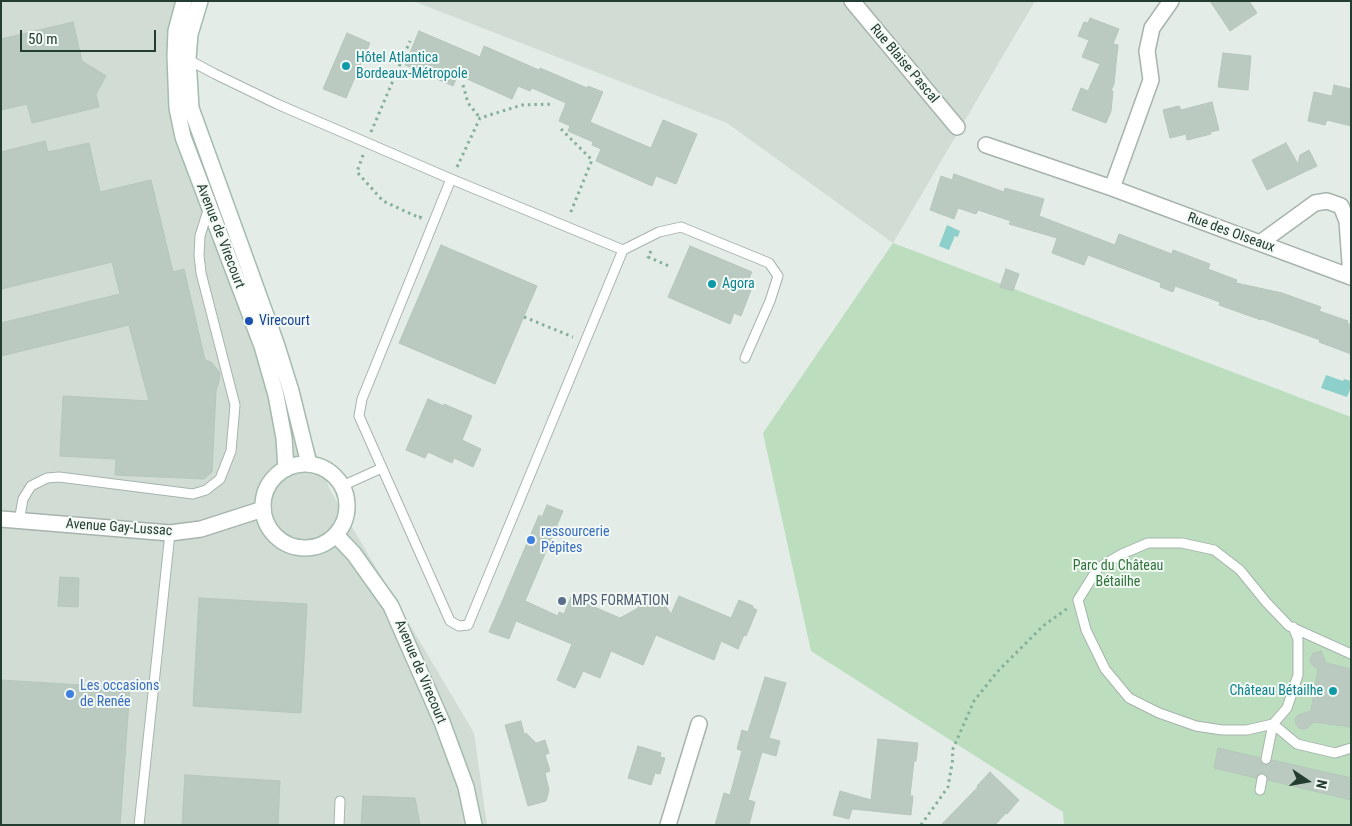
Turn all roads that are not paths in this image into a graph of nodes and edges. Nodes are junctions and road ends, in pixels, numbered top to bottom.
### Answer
1 (184, 1) edge
2 (200, 1) edge
3 (852, 1) edge
4 (1171, 1) edge
5 (181, 57) junction
6 (957, 127) dead end
7 (986, 145) dead end
8 (451, 179) junction
9 (1112, 188) junction
10 (210, 207) junction
11 (1260, 244) junction
12 (623, 250) junction
13 (1351, 277) edge
14 (745, 358) dead end
15 (309, 464) junction
16 (382, 468) junction
17 (286, 469) junction
18 (342, 486) junction
19 (263, 509) junction
20 (1, 520) edge
21 (19, 521) junction
22 (170, 533) junction
23 (336, 535) junction
24 (1293, 627) junction
25 (1351, 654) edge
26 (699, 724) dead end
27 (1273, 724) junction
28 (1351, 748) edge
29 (1266, 759) dead end
30 (1262, 779) dead end
31 (1260, 790) dead end
32 (340, 802) dead end
33 (139, 825) edge
34 (339, 825) edge
35 (474, 825) edge
36 (668, 825) edge

1 - 5 street, Avenue de Virecourt
2 - 5 street, Avenue de Virecourt
3 - 6 street, Rue Blaise Pascal
4 - 9 street
5 - 8 lane
5 - 10 street, Avenue de Virecourt
5 - 15 street, Avenue de Virecourt
7 - 9 street, Rue des OIseaux
8 - 12 lane
8 - 16 lane
9 - 11 street, Rue des OIseaux
10 - 17 street, Avenue de Virecourt
10 - 21 lane
11 - 13 street, Rue des OIseaux
11 - 13 street
12 - 14 lane
12 - 16 lane
15 - 17 street
15 - 18 street
16 - 18 lane
17 - 19 street
18 - 23 street
19 - 22 street, Avenue Gay-Lussac
19 - 23 street
20 - 21 street, Avenue Gay-Lussac
21 - 22 street, Avenue Gay-Lussac
22 - 33 lane
23 - 35 street, Avenue de Virecourt
24 - 25 lane
24 - 27 lane
24 - 27 lane
26 - 36 street
27 - 28 lane
27 - 29 lane
30 - 31 lane
32 - 34 lane

